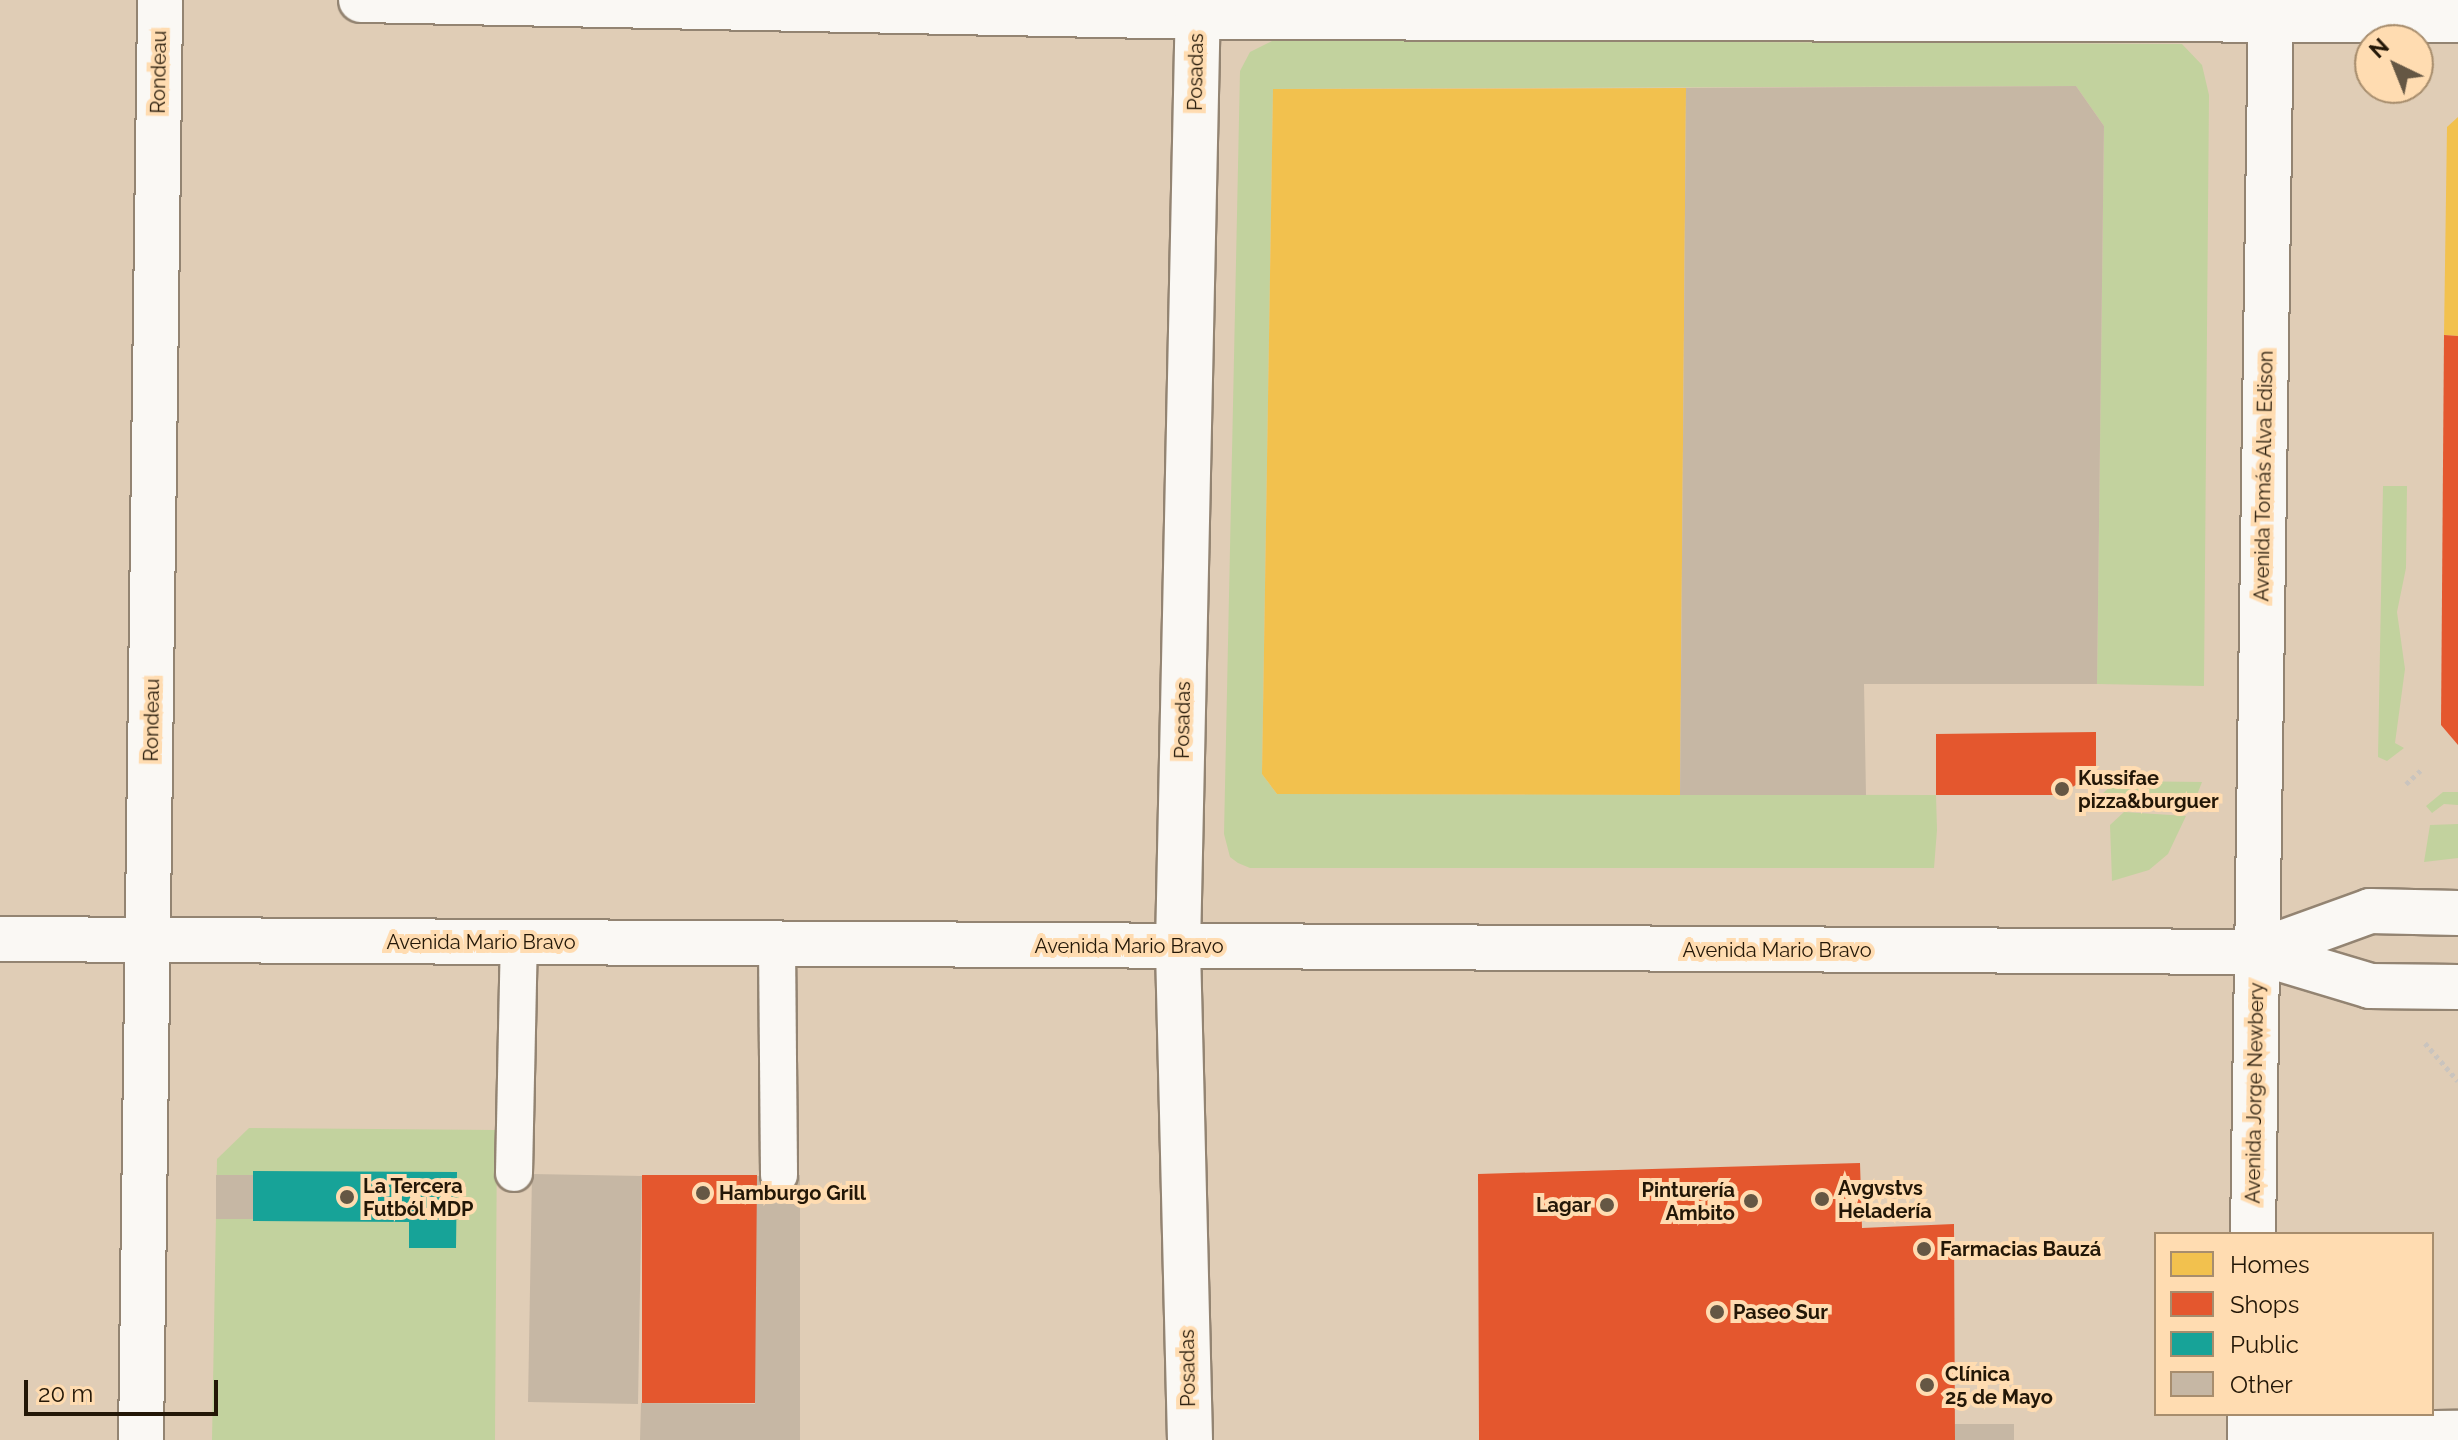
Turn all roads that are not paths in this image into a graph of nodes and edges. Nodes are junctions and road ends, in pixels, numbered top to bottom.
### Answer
1 (160, 0) edge
2 (361, 0) edge
3 (1198, 8) edge
4 (2271, 9) edge
5 (2458, 20) edge
6 (2458, 913) edge
7 (0, 939) edge
8 (149, 940) junction
9 (519, 942) junction
10 (777, 944) junction
11 (1178, 947) junction
12 (2257, 952) junction
13 (2458, 987) edge
14 (514, 1173) dead end
15 (779, 1175) dead end
16 (2253, 1232) edge
17 (2250, 1428) edge
18 (2458, 1429) edge
19 (141, 1440) edge
20 (1190, 1440) edge

1 - 8 street, Rondeau
2 - 3 street
3 - 4 street
3 - 11 street, Posadas
4 - 5 street
4 - 12 street, Avenida Tomás Alva Edison
6 - 12 street, Avenida Mario Bravo
7 - 8 street, Avenida Mario Bravo
8 - 9 street, Avenida Mario Bravo
8 - 19 street, Rondeau
9 - 10 street, Avenida Mario Bravo
9 - 14 lane
10 - 11 street, Avenida Mario Bravo
10 - 15 lane
11 - 12 street, Avenida Mario Bravo
11 - 20 street, Posadas
12 - 13 street, Avenida Mario Bravo
12 - 16 street, Avenida Jorge Newbery
17 - 18 lane

